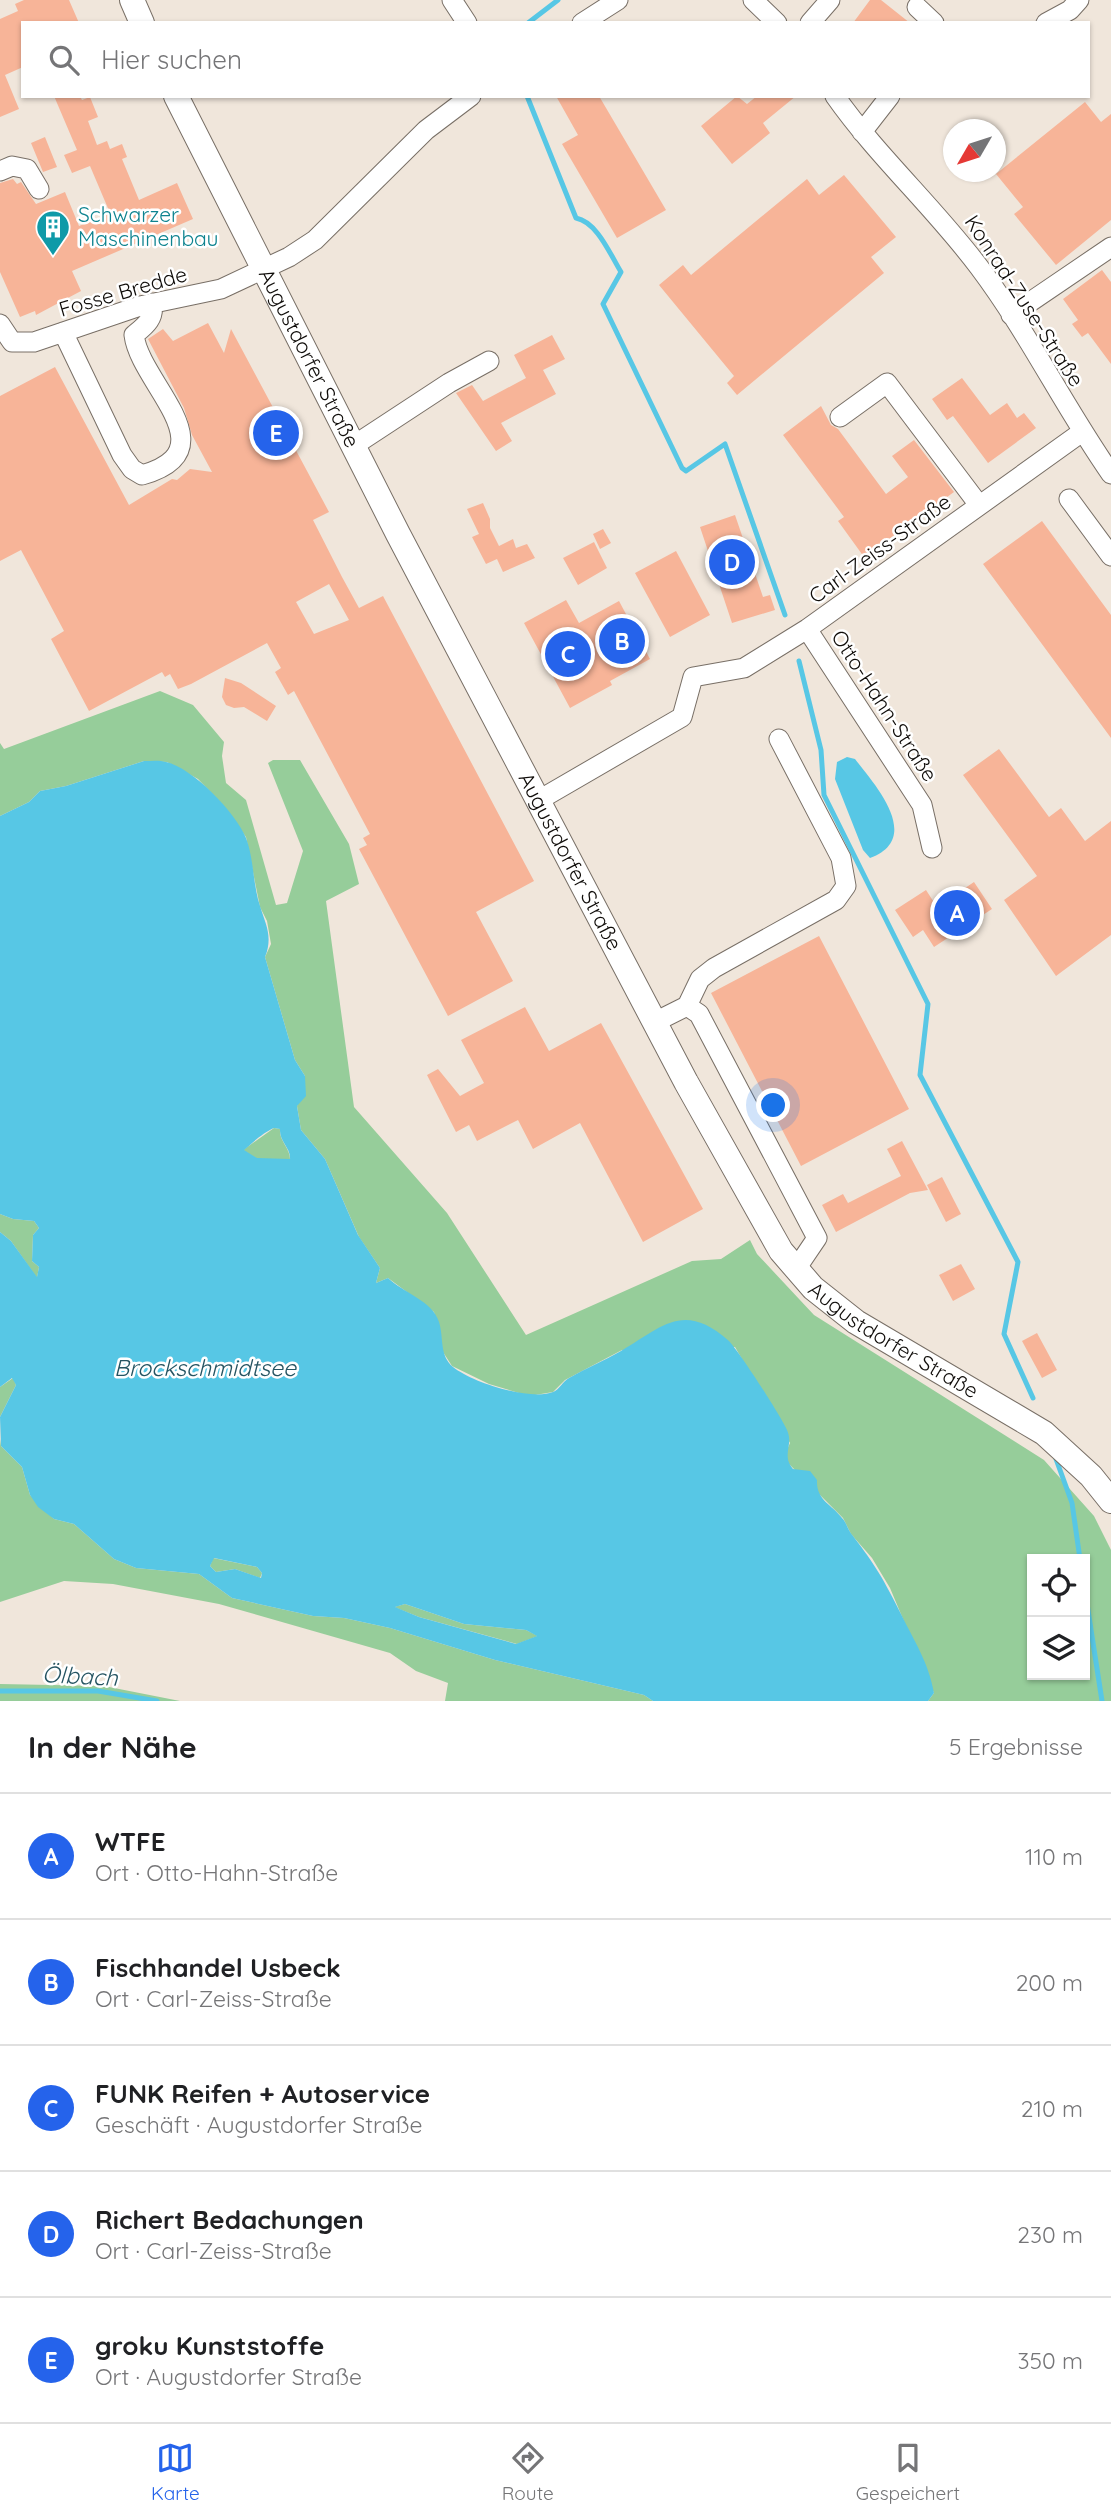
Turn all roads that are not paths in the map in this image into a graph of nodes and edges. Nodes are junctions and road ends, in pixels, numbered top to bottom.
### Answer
1 (132, 0) edge
2 (453, 0) edge
3 (618, 0) edge
4 (753, 0) edge
5 (830, 0) edge
6 (1079, 0) edge
7 (917, 7) dead end
8 (141, 21) edge
9 (466, 21) edge
10 (585, 21) edge
11 (775, 21) edge
12 (812, 21) edge
13 (932, 21) edge
14 (1050, 21) edge
15 (177, 98) edge
16 (468, 98) edge
17 (888, 98) edge
18 (841, 99) edge
19 (862, 132) junction
20 (0, 171) edge
21 (39, 189) dead end
22 (1111, 247) edge
23 (264, 268) junction
24 (152, 303) junction
25 (1011, 315) junction
26 (0, 324) edge
27 (63, 332) junction
28 (489, 361) dead end
29 (840, 417) dead end
30 (1082, 432) junction
31 (354, 446) junction
32 (1111, 474) edge
33 (1069, 499) dead end
34 (979, 506) junction
35 (1111, 556) edge
36 (807, 629) junction
37 (779, 739) dead end
38 (539, 800) junction
39 (933, 848) dead end
40 (687, 1006) junction
41 (655, 1022) junction
42 (796, 1269) junction
43 (1111, 1501) edge

1 - 8 main road
2 - 9 street
3 - 10 street
4 - 11 street
5 - 12 street
6 - 14 street
7 - 13 street
15 - 23 main road, Augustdorfer Straße
16 - 23 street
17 - 19 street
18 - 19 street, Konrad-Zuse-Straße
19 - 25 street, Konrad-Zuse-Straße
20 - 21 street
22 - 25 street
23 - 24 street, Fosse Bredde
23 - 31 main road, Augustdorfer Straße
24 - 27 street, Fosse Bredde
24 - 27 street
25 - 30 street, Konrad-Zuse-Straße
26 - 27 street, Fosse Bredde
28 - 31 street
29 - 34 street
30 - 32 street, Konrad-Zuse-Straße
30 - 34 street, Carl-Zeiss-Straße
31 - 38 main road, Augustdorfer Straße
33 - 35 street
34 - 36 street, Carl-Zeiss-Straße
36 - 38 street, Carl-Zeiss-Straße
36 - 39 street, Otto-Hahn-Straße
37 - 40 street
38 - 41 main road, Augustdorfer Straße
40 - 41 street
40 - 42 street
41 - 42 main road, Augustdorfer Straße
42 - 43 main road, Augustdorfer Straße

